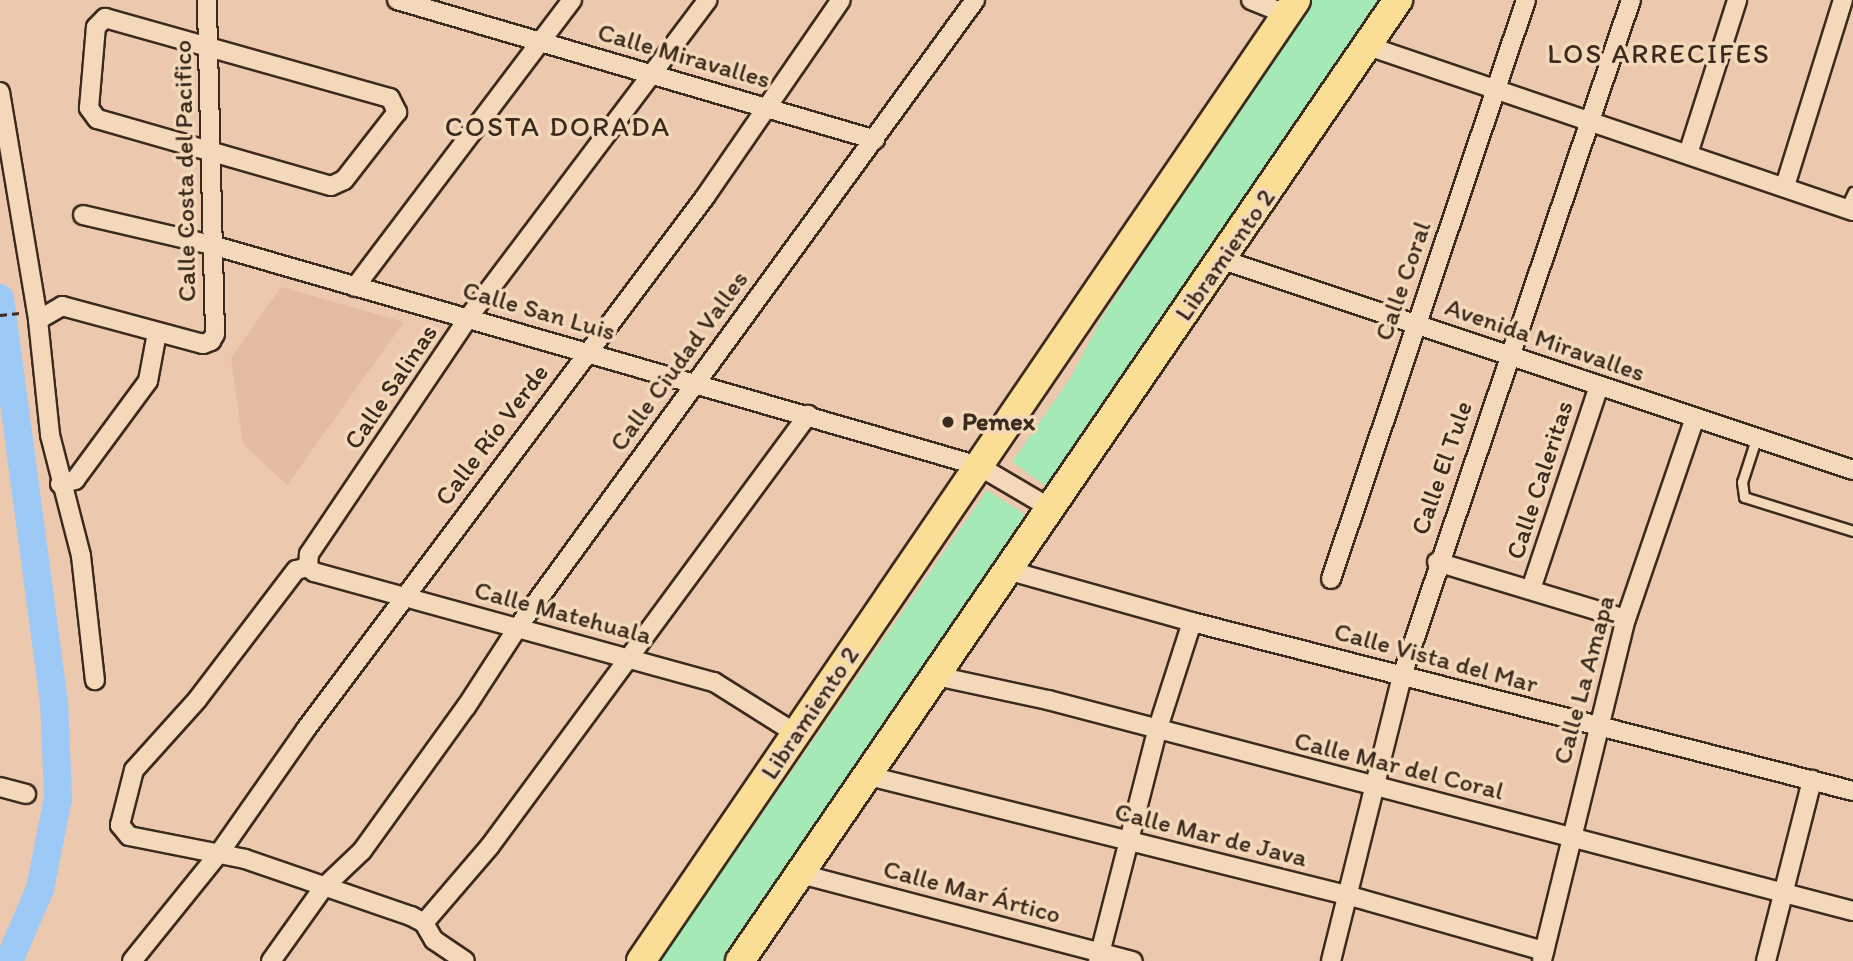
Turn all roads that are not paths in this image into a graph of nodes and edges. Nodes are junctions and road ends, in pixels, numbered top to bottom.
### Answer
1 (207, 0) edge
2 (397, 0) edge
3 (572, 0) edge
4 (708, 0) edge
5 (841, 0) edge
6 (975, 0) edge
7 (1251, 0) edge
8 (1398, 0) edge
9 (1526, 0) edge
10 (1631, 0) edge
11 (1737, 0) edge
12 (1843, 0) edge
13 (460, 8) edge
14 (1292, 8) edge
15 (543, 41) junction
16 (1368, 47) junction
17 (210, 50) junction
18 (654, 76) junction
19 (1496, 89) junction
20 (0, 92) edge
21 (766, 107) junction
22 (1589, 122) junction
23 (875, 140) junction
24 (211, 149) junction
25 (1688, 155) junction
26 (1785, 186) junction
27 (1853, 192) edge
28 (1849, 210) edge
29 (83, 215) dead end
30 (212, 245) junction
31 (1220, 260) junction
32 (355, 287) junction
33 (33, 316) junction
34 (468, 318) junction
35 (1416, 324) junction
36 (157, 333) junction
37 (586, 352) junction
38 (1507, 358) junction
39 (695, 383) junction
40 (1599, 386) junction
41 (808, 415) junction
42 (1695, 418) junction
43 (1756, 439) junction
44 (979, 466) junction
45 (1853, 470) edge
46 (60, 484) junction
47 (1050, 508) junction
48 (1853, 531) edge
49 (1437, 562) junction
50 (308, 567) junction
51 (1007, 570) junction
52 (1332, 579) dead end
53 (1531, 589) junction
54 (405, 597) junction
55 (1626, 619) junction
56 (1192, 622) junction
57 (517, 628) junction
58 (628, 657) junction
59 (932, 675) junction
60 (1402, 676) junction
61 (96, 680) dead end
62 (1598, 727) junction
63 (1157, 731) junction
64 (795, 733) junction
65 (865, 775) junction
66 (1812, 780) junction
67 (0, 787) edge
68 (1376, 788) junction
69 (1853, 791) edge
70 (26, 794) dead end
71 (1571, 836) junction
72 (1129, 841) junction
73 (220, 852) junction
74 (797, 873) junction
75 (323, 888) junction
76 (1784, 894) junction
77 (1347, 895) junction
78 (1853, 911) edge
79 (425, 923) junction
80 (1543, 956) edge
81 (1099, 957) edge
82 (132, 961) edge
83 (271, 961) edge
84 (465, 961) edge
85 (641, 961) edge
86 (740, 961) edge
87 (1133, 961) edge
88 (1331, 961) edge
89 (1766, 961) edge

1 - 17 street, Calle Costa del Pacifico
2 - 13 street, Calle Miravalles
3 - 15 street
4 - 18 street, Calle Salinas
5 - 21 street, Calle Río Verde
6 - 23 street, Calle Ciudad Valles
7 - 14 street
8 - 16 main road, Libramiento 2
9 - 19 street, Calle Coral
10 - 22 street, Calle El Tule
11 - 25 street
12 - 26 street
13 - 15 street, Calle Miravalles
14 - 44 main road, Libramiento 2
15 - 18 street, Calle Miravalles
15 - 32 street
16 - 19 street
16 - 31 main road, Libramiento 2
17 - 24 street, Calle Costa del Pacifico
17 - 24 street
17 - 24 street
18 - 21 street, Calle Miravalles
18 - 34 street, Calle Salinas
19 - 22 street
19 - 35 street, Calle Coral
20 - 33 street
21 - 23 street, Calle Miravalles
21 - 37 street, Calle Río Verde
22 - 25 street
22 - 38 street, Calle El Tule
23 - 39 street, Calle Ciudad Valles
24 - 30 street, Calle Costa del Pacifico
25 - 26 street
26 - 28 street
27 - 28 lane
29 - 30 street, Calle San Luis
30 - 32 street, Calle San Luis
30 - 36 street, Calle Costa del Pacifico
31 - 35 street, Avenida Miravalles
31 - 47 main road, Libramiento 2
32 - 34 street, Calle San Luis
33 - 36 street
33 - 46 street
34 - 37 street, Calle San Luis
34 - 50 street, Calle Salinas
35 - 38 street, Avenida Miravalles
35 - 52 street, Calle Coral
36 - 46 street
37 - 39 street, Calle San Luis
37 - 54 street, Calle Río Verde
38 - 40 street, Avenida Miravalles
38 - 49 street, Calle El Tule
39 - 41 street, Calle San Luis
39 - 57 street, Calle Ciudad Valles
40 - 42 street, Avenida Miravalles
40 - 53 street, Calle Caleritas
41 - 44 street, Calle San Luis
41 - 58 street
42 - 43 street, Avenida Miravalles
42 - 55 street, Calle La Amapa
43 - 45 street, Avenida Miravalles
43 - 48 lane
44 - 47 street
44 - 64 main road, Libramiento 2
46 - 61 street
47 - 51 main road, Libramiento 2
49 - 53 street
49 - 60 street, Calle El Tule
50 - 54 street, Calle Matehuala
50 - 73 street, Calle Salinas
51 - 56 street, Calle Vista del Mar
51 - 59 main road, Libramiento 2
53 - 55 street
54 - 57 street, Calle Matehuala
54 - 73 street, Calle Río Verde
55 - 62 street, Calle La Amapa
56 - 60 street, Calle Vista del Mar
56 - 63 street
57 - 58 street, Calle Matehuala
57 - 75 street, Calle Ciudad Valles
58 - 64 street, Calle Matehuala
58 - 79 street
59 - 63 street, Calle Mar del Coral
59 - 65 main road, Libramiento 2
60 - 62 street, Calle Vista del Mar
60 - 68 street, Calle El Tule
62 - 66 street, Calle Vista del Mar
62 - 71 street, Calle La Amapa
63 - 68 street, Calle Mar del Coral
63 - 72 street
64 - 85 main road, Libramiento 2
65 - 72 street, Calle Mar de Java
65 - 74 main road, Libramiento 2
66 - 69 street, Calle Vista del Mar
66 - 76 street
67 - 70 street
68 - 71 street, Calle Mar del Coral
68 - 77 street, Calle El Tule
71 - 76 street, Calle Mar del Coral
71 - 80 street, Calle La Amapa
72 - 77 street, Calle Mar de Java
72 - 81 street
73 - 75 street
73 - 82 street, Calle Río Verde
74 - 81 street, Calle Mar Ártico
74 - 86 main road, Libramiento 2
75 - 79 street
75 - 83 street, Calle Ciudad Valles
76 - 78 street, Calle Mar del Coral
76 - 89 street
77 - 80 street, Calle Mar de Java
77 - 88 street, Calle El Tule
79 - 84 street
81 - 87 street, Calle Mar Ártico

